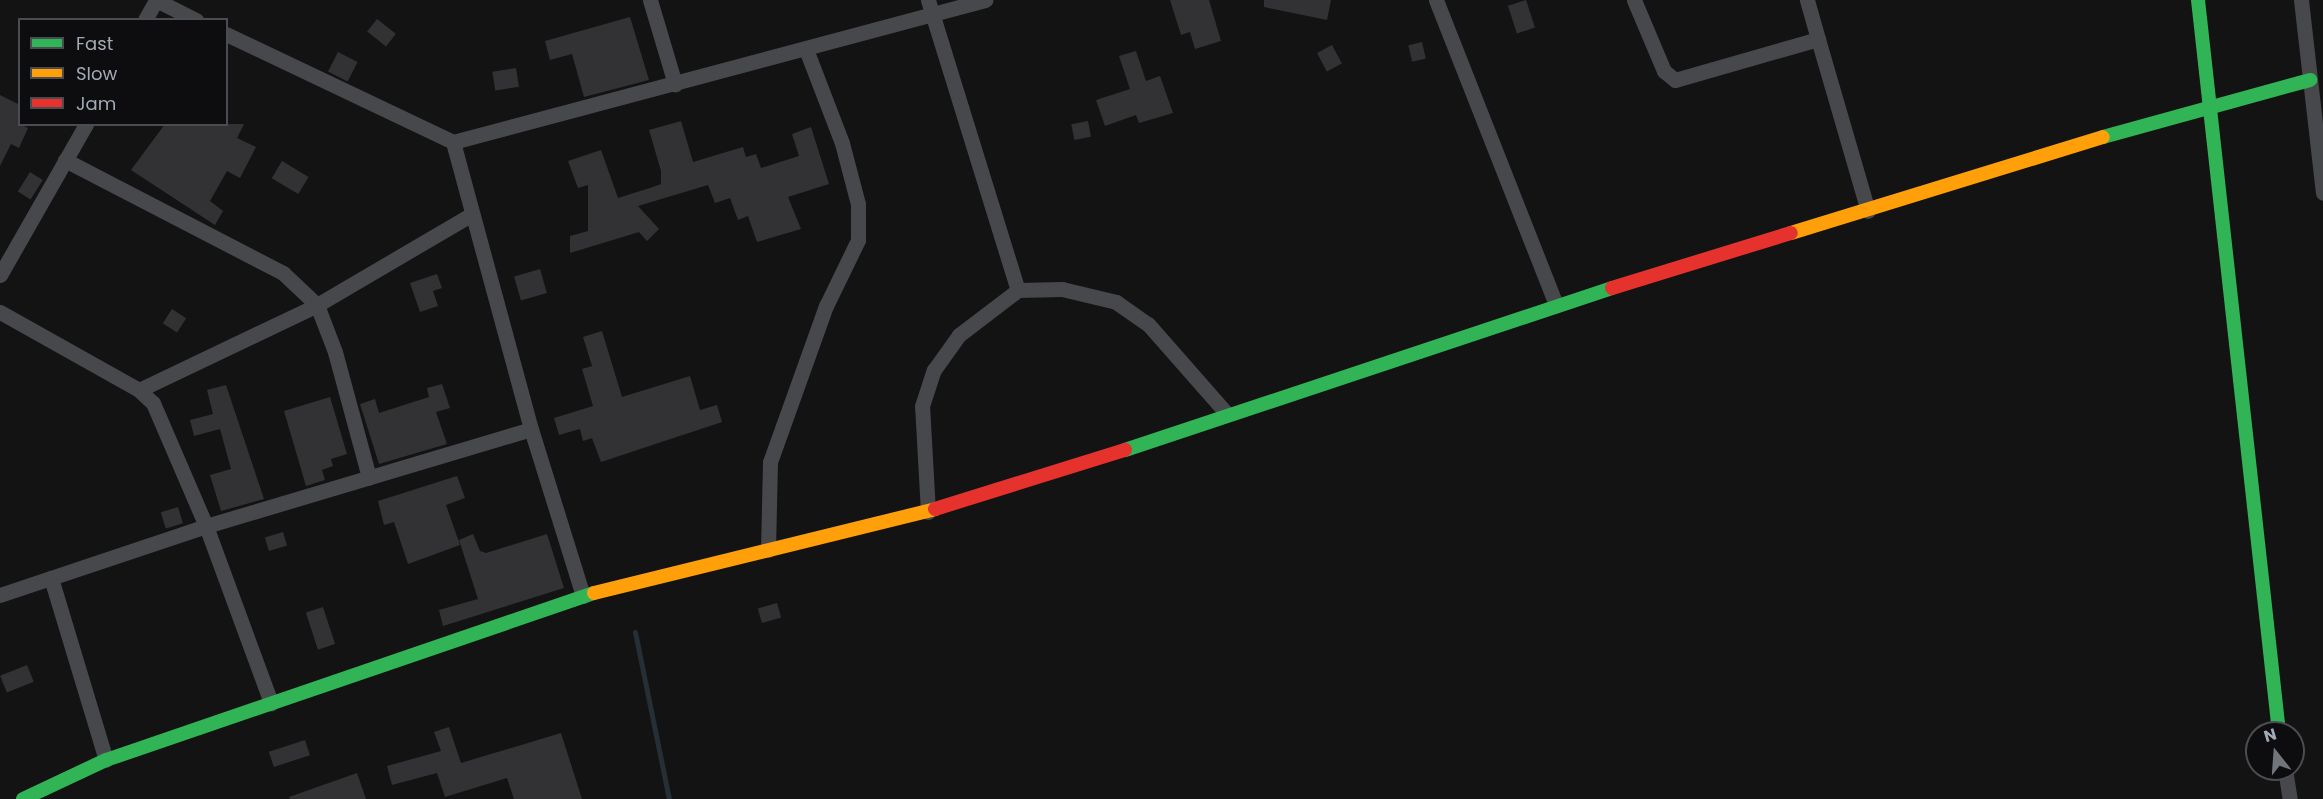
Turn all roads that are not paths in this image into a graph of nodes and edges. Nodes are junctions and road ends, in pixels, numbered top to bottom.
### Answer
1 (156, 0) edge
2 (650, 0) edge
3 (928, 0) edge
4 (985, 0) edge
5 (1436, 0) edge
6 (1634, 0) edge
7 (1807, 0) edge
8 (2198, 0) edge
9 (2301, 0) edge
10 (933, 16) junction
11 (146, 18) edge
12 (192, 18) edge
13 (228, 35) edge
14 (1818, 39) junction
15 (806, 49) junction
16 (2310, 80) junction
17 (675, 84) junction
18 (2211, 104) junction
19 (85, 126) edge
20 (453, 142) junction
21 (65, 160) junction
22 (2323, 193) edge
23 (1868, 211) junction
24 (472, 214) junction
25 (0, 275) edge
26 (1018, 290) junction
27 (317, 305) junction
28 (1556, 305) junction
29 (0, 312) edge
30 (139, 390) junction
31 (1227, 414) junction
32 (531, 429) junction
33 (369, 477) junction
34 (928, 512) junction
35 (206, 526) junction
36 (768, 550) junction
37 (51, 578) junction
38 (0, 595) edge
39 (583, 596) junction
40 (271, 703) junction
41 (2277, 721) edge
42 (106, 760) junction
43 (2287, 781) edge
44 (23, 799) edge
45 (2290, 799) edge

1 - 11 street
1 - 12 street
2 - 17 street
3 - 10 street
4 - 10 street
5 - 28 street
6 - 14 street
7 - 14 street
8 - 18 street
9 - 16 street
10 - 15 street
10 - 26 street
13 - 20 street
14 - 23 street
15 - 17 street
15 - 36 street
16 - 18 street
16 - 22 street
17 - 20 street
18 - 23 street
18 - 41 street
19 - 21 street
20 - 24 street
21 - 25 street
21 - 27 street
23 - 28 street
24 - 27 street
24 - 32 street
26 - 31 street
26 - 34 street
27 - 30 street
27 - 33 street
28 - 31 street
29 - 30 street
30 - 35 street
31 - 34 street
32 - 33 street
32 - 39 street
33 - 35 street
34 - 36 street
35 - 37 street
35 - 40 street
36 - 39 street
37 - 38 street
37 - 42 street
39 - 40 street
40 - 42 street
42 - 44 street
43 - 45 street

